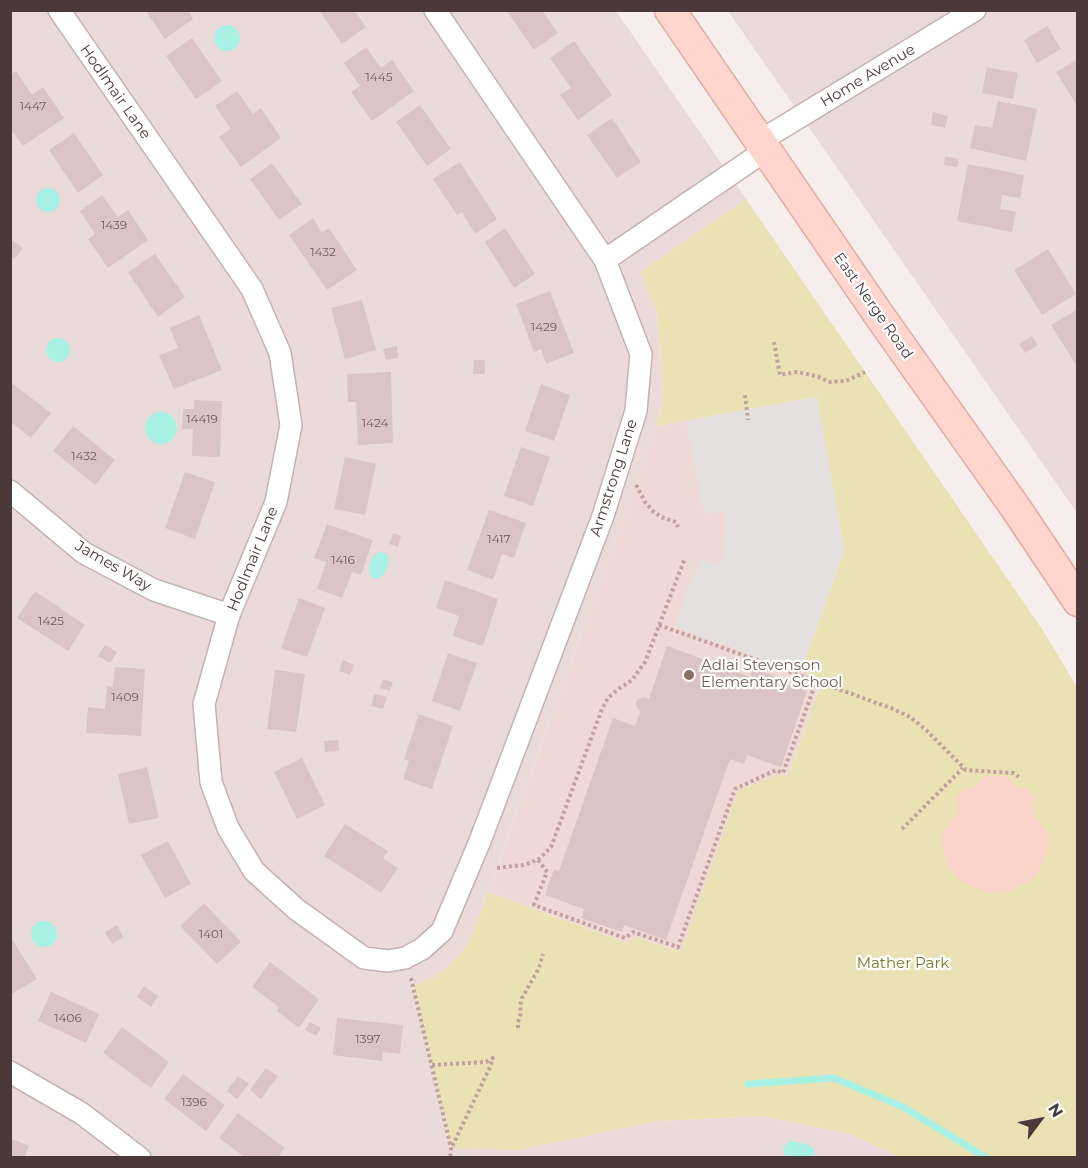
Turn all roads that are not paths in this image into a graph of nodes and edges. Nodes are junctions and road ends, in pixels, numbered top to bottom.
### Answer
1 (59, 10) edge
2 (435, 10) edge
3 (670, 10) edge
4 (975, 10) edge
5 (763, 146) junction
6 (605, 260) junction
7 (10, 491) edge
8 (1077, 601) edge
9 (229, 615) junction
10 (405, 958) joint
11 (10, 1072) edge
12 (140, 1158) edge

1 - 9 street, Hodlmair Lane
2 - 6 street, Armstrong Lane
3 - 5 main road, East Nerge Road
4 - 5 street, Home Avenue
5 - 6 street, Home Avenue
5 - 8 main road, East Nerge Road
6 - 10 street, Armstrong Lane
7 - 9 street, James Way
9 - 10 street, Hodlmair Lane
11 - 12 street

